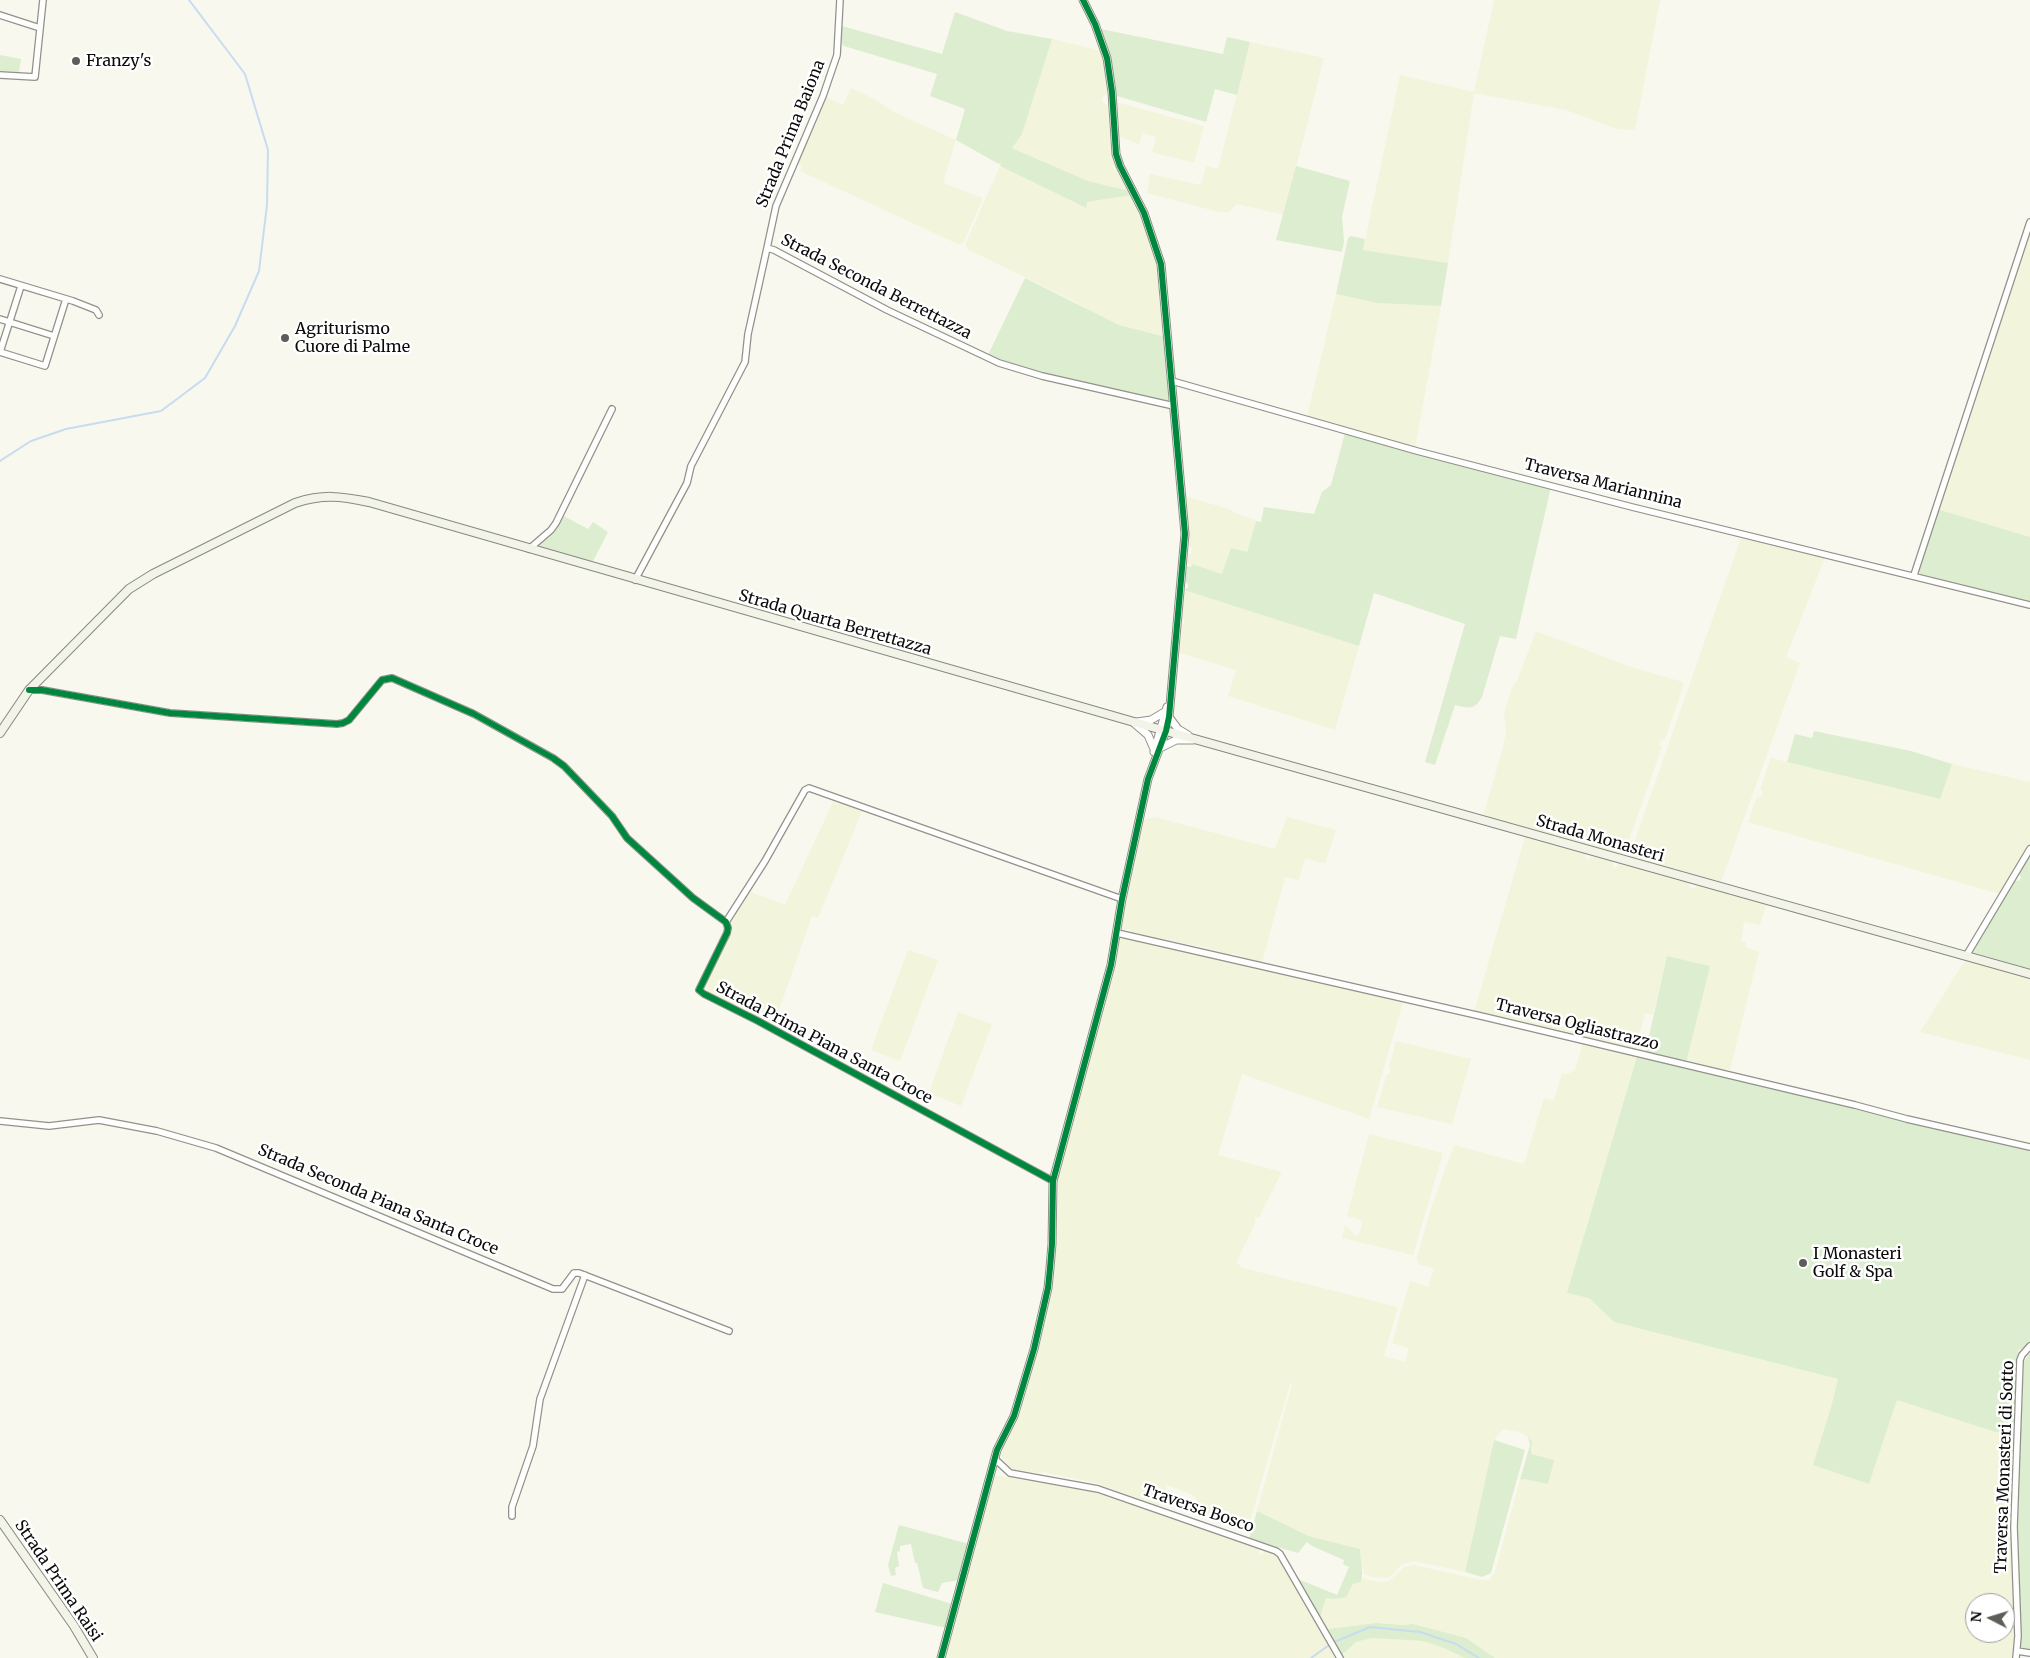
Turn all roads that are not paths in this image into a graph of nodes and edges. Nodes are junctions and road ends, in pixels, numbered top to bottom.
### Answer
1 (43, 0) edge
2 (840, 0) edge
3 (1083, 0) edge
4 (0, 15) edge
5 (40, 28) junction
6 (0, 76) edge
7 (2030, 222) edge
8 (767, 248) junction
9 (0, 279) edge
10 (21, 286) junction
11 (66, 299) junction
12 (99, 315) dead end
13 (0, 319) edge
14 (10, 322) junction
15 (54, 336) junction
16 (0, 352) edge
17 (1172, 381) junction
18 (1174, 406) junction
19 (612, 409) dead end
20 (528, 549) junction
21 (1914, 575) junction
22 (635, 580) junction
23 (2030, 605) edge
24 (29, 690) junction
25 (1168, 714) junction
26 (1134, 722) junction
27 (1163, 730) junction
28 (0, 733) edge
29 (1198, 740) junction
30 (1157, 749) junction
31 (2030, 849) edge
32 (1122, 899) junction
33 (726, 922) junction
34 (1117, 933) junction
35 (1966, 956) junction
36 (2030, 974) edge
37 (0, 1121) edge
38 (2030, 1147) edge
39 (1053, 1181) junction
40 (585, 1275) junction
41 (729, 1331) dead end
42 (2030, 1346) edge
43 (995, 1459) junction
44 (512, 1516) dead end
45 (0, 1520) edge
46 (2017, 1651) junction
47 (2030, 1653) edge
48 (93, 1658) edge
49 (941, 1658) edge
50 (1340, 1658) edge
51 (2016, 1658) edge

1 - 5 street
2 - 8 street, Strada Prima Baiona
3 - 17 street
4 - 5 street
5 - 6 street
7 - 21 street
8 - 18 street, Strada Seconda Berrettazza
8 - 22 street, Strada Seconda Berrettazza
9 - 10 street
10 - 11 street
10 - 14 street
11 - 12 street
11 - 15 street
13 - 14 street
14 - 15 street
14 - 16 street
15 - 16 street
17 - 18 street
17 - 21 street, Traversa Mariannina
18 - 25 street
19 - 20 street
20 - 22 main road, Strada Quarta Berrettazza
20 - 24 main road, Strada Quarta Berrettazza
21 - 23 street, Traversa Mariannina
22 - 26 main road, Strada Quarta Berrettazza
24 - 28 main road, Strada Quarta Berrettazza
24 - 33 street
25 - 26 street
25 - 27 street
25 - 29 street
26 - 27 main road, Strada Quarta Berrettazza
26 - 30 street
27 - 29 main road, Strada Monasteri
27 - 30 street
29 - 30 street
29 - 35 main road, Strada Monasteri
30 - 32 street
31 - 35 street
32 - 33 street, Strada Prima Piana Santa Croce
32 - 34 street
33 - 39 street, Strada Prima Piana Santa Croce
34 - 38 street, Traversa Ogliastrazzo
34 - 39 street
35 - 36 main road, Strada Monasteri
37 - 40 street, Strada Seconda Piana Santa Croce
39 - 43 street
40 - 41 street
40 - 44 street
42 - 46 street, Traversa Monasteri di Sotto
43 - 49 street
43 - 50 street, Traversa Bosco
45 - 48 main road, Strada Prima Raisi
46 - 47 street
46 - 51 street, Traversa Monasteri di Sotto

